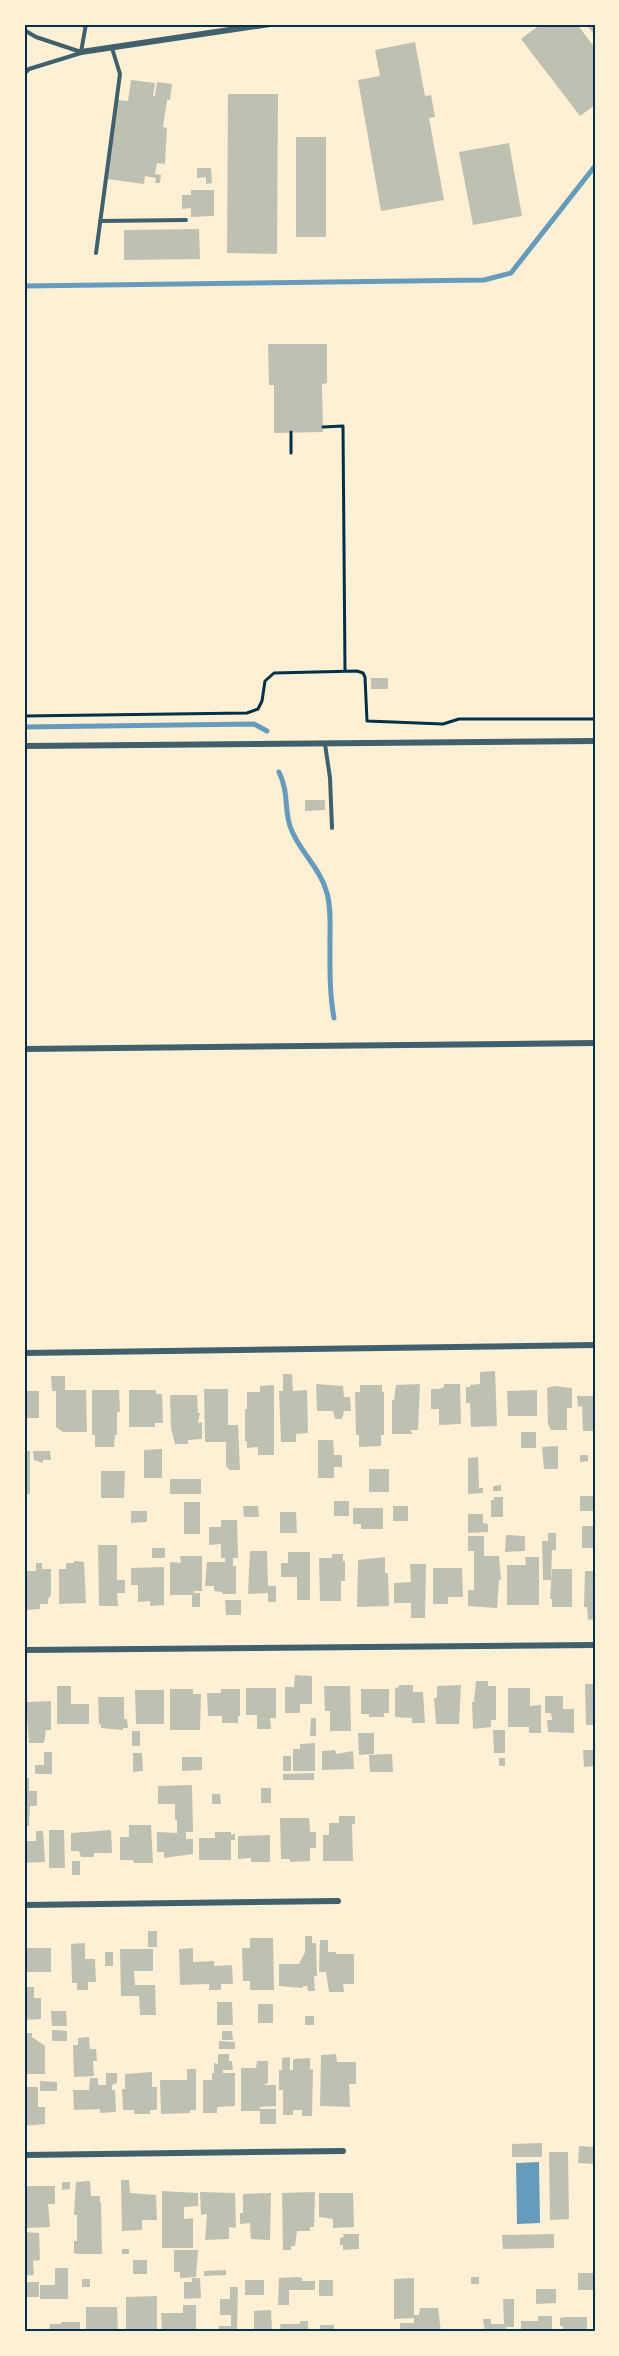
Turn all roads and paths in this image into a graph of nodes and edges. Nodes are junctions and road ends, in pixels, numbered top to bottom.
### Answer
1 (86, 24) edge
2 (270, 24) edge
3 (248, 26) edge
4 (24, 30) edge
5 (112, 48) junction
6 (81, 52) junction
7 (24, 74) edge
8 (186, 220) dead end
9 (100, 221) junction
10 (96, 253) dead end
11 (322, 427) dead end
12 (291, 432) dead end
13 (291, 453) dead end
14 (345, 671) junction
15 (24, 716) edge
16 (595, 719) edge
17 (595, 741) edge
18 (325, 744) junction
19 (24, 746) edge
20 (332, 828) dead end
21 (595, 1043) edge
22 (24, 1049) edge
23 (595, 1345) edge
24 (24, 1353) edge
25 (595, 1645) edge
26 (24, 1650) edge
27 (338, 1901) dead end
28 (24, 1905) edge
29 (343, 2151) dead end
30 (24, 2155) edge

1 - 6 lane
2 - 3 street
3 - 5 street
4 - 6 lane
5 - 6 street
5 - 9 lane
6 - 7 lane
8 - 9 lane
9 - 10 lane
11 - 14 path
12 - 13 path
14 - 15 path
14 - 16 path
17 - 18 street
18 - 19 street
18 - 20 lane
21 - 22 street
23 - 24 street
25 - 26 street
27 - 28 street
29 - 30 street

